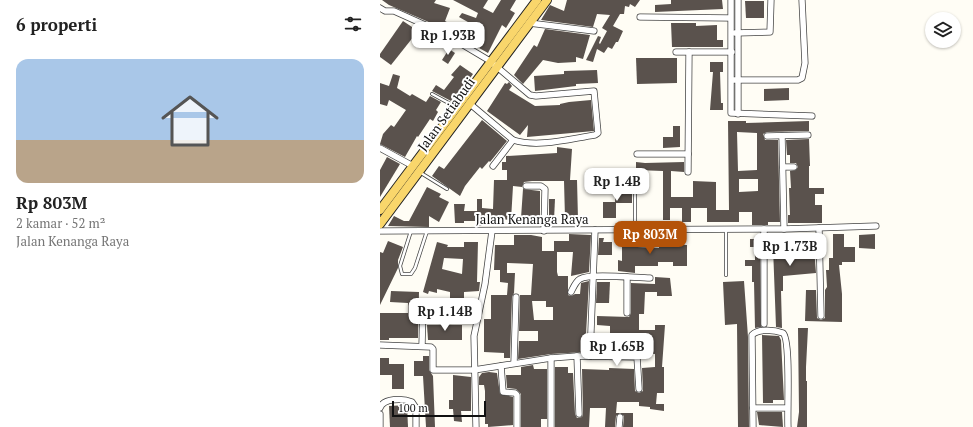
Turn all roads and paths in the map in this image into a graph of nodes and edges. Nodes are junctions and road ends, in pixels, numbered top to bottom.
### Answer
1 (537, 0) edge
2 (546, 0) edge
3 (731, 0) edge
4 (738, 0) edge
5 (771, 0) edge
6 (802, 0) edge
7 (383, 10) edge
8 (380, 16) edge
9 (640, 17) dead end
10 (730, 18) junction
11 (529, 23) junction
12 (594, 31) dead end
13 (731, 32) junction
14 (738, 33) junction
15 (676, 52) dead end
16 (689, 52) junction
17 (732, 52) junction
18 (493, 64) junction
19 (735, 80) junction
20 (432, 94) dead end
21 (469, 103) junction
22 (456, 108) junction
23 (812, 116) dead end
24 (808, 135) dead end
25 (767, 136) dead end
26 (782, 136) junction
27 (513, 140) junction
28 (380, 148) edge
29 (637, 154) dead end
30 (688, 154) junction
31 (493, 166) dead end
32 (783, 167) junction
33 (794, 167) dead end
34 (416, 169) junction
35 (688, 172) dead end
36 (635, 185) dead end
37 (526, 186) dead end
38 (447, 189) dead end
39 (380, 210) edge
40 (380, 224) edge
41 (876, 226) dead end
42 (819, 228) junction
43 (726, 229) junction
44 (764, 229) junction
45 (784, 229) junction
46 (411, 230) junction
47 (427, 230) junction
48 (492, 230) junction
49 (594, 230) junction
50 (635, 230) junction
51 (380, 231) edge
52 (544, 231) junction
53 (726, 275) dead end
54 (594, 277) junction
55 (627, 277) junction
56 (650, 278) dead end
57 (571, 292) dead end
58 (516, 297) dead end
59 (423, 302) dead end
60 (626, 313) dead end
61 (821, 316) dead end
62 (764, 324) dead end
63 (380, 345) edge
64 (422, 346) junction
65 (577, 356) junction
66 (590, 356) junction
67 (551, 358) junction
68 (514, 363) junction
69 (501, 366) junction
70 (474, 370) junction
71 (639, 389) dead end
72 (380, 408) edge
73 (752, 408) junction
74 (787, 408) junction
75 (380, 414) edge
76 (579, 414) dead end
77 (620, 417) dead end
78 (380, 427) edge
79 (416, 427) edge
80 (476, 427) edge
81 (517, 427) edge
82 (551, 427) edge
83 (619, 427) edge
84 (753, 427) edge
85 (788, 427) edge

1 - 18 main road, Jalan Setiabudi
2 - 11 main road, Jalan Setiabudi
3 - 10 street
4 - 14 street
5 - 14 street
6 - 19 street
7 - 8 street
7 - 18 street
9 - 10 street
10 - 13 street
11 - 12 street
11 - 18 main road, Jalan Setiabudi
13 - 14 street
13 - 17 street
14 - 19 street
15 - 16 street
16 - 17 street
16 - 30 street
17 - 19 street
18 - 21 main road, Jalan Setiabudi
18 - 22 main road, Jalan Setiabudi
18 - 27 street
19 - 23 street
20 - 22 lane
21 - 27 street
21 - 34 main road, Jalan Setiabudi
22 - 34 main road, Jalan Setiabudi
24 - 26 street
25 - 26 street
26 - 32 street
27 - 31 street
28 - 34 street
29 - 30 street
30 - 35 street
32 - 33 street
32 - 45 street
34 - 38 lane
34 - 39 main road, Jalan Setiabudi
34 - 40 main road, Jalan Setiabudi
36 - 50 lane
37 - 52 street
41 - 42 street, Jalan Kenanga Raya
42 - 45 street, Jalan Kenanga Raya
42 - 61 street
43 - 44 street, Jalan Kenanga Raya
43 - 50 street, Jalan Kenanga Raya
43 - 53 lane
44 - 45 street, Jalan Kenanga Raya
44 - 62 street
46 - 47 street, Jalan Kenanga Raya
46 - 47 lane
46 - 51 street, Jalan Kenanga Raya
47 - 48 street, Jalan Kenanga Raya
48 - 52 street, Jalan Kenanga Raya
48 - 70 street
49 - 50 street, Jalan Kenanga Raya
49 - 52 street, Jalan Kenanga Raya
49 - 54 street
54 - 55 street
54 - 57 street
54 - 66 street
55 - 56 street
55 - 60 street
58 - 68 street
59 - 64 street
63 - 64 street
64 - 70 street
65 - 66 street
65 - 67 street
65 - 76 street
66 - 71 street
67 - 68 street
67 - 82 street
68 - 69 street
69 - 70 street
69 - 81 street
70 - 80 street
72 - 79 street
73 - 74 street
73 - 74 street
73 - 84 street
74 - 85 street
75 - 78 street
77 - 83 street

